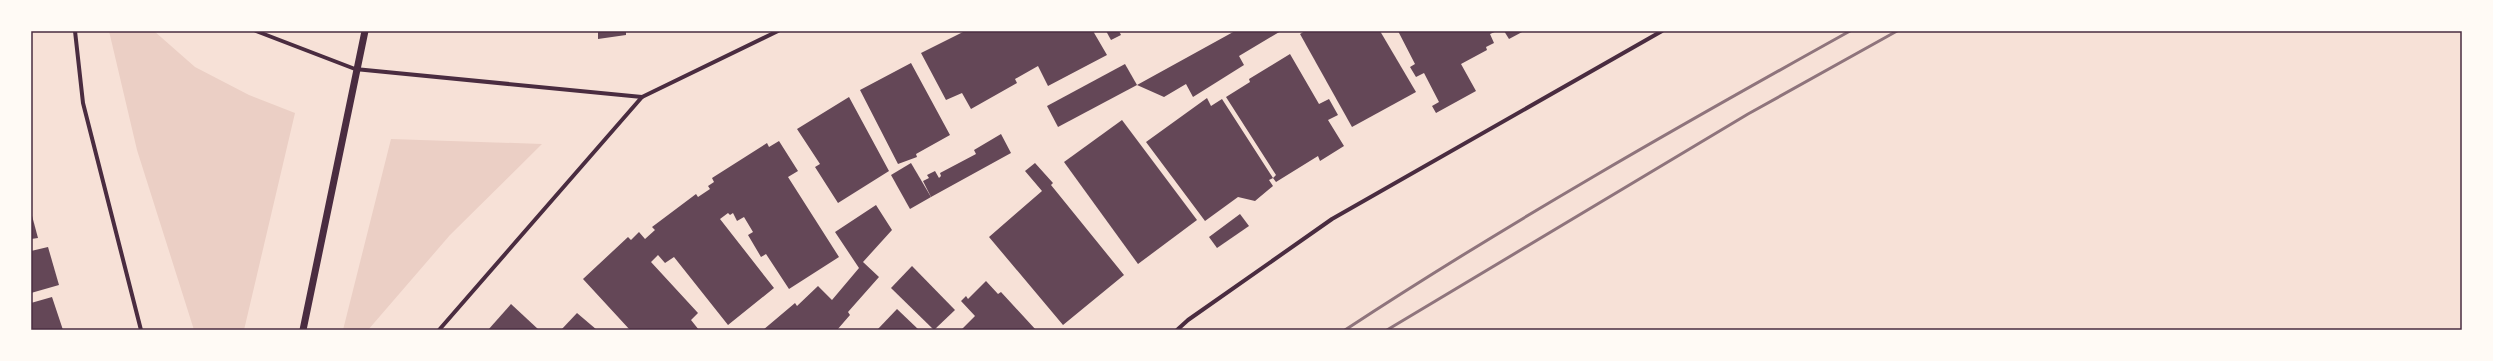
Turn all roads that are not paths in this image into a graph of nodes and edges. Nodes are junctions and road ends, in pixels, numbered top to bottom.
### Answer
1 (75, 31) edge
2 (256, 31) edge
3 (365, 31) edge
4 (778, 31) edge
5 (1662, 31) edge
6 (355, 69) junction
7 (642, 97) junction
8 (141, 330) edge
9 (303, 330) edge
10 (439, 330) edge
11 (1177, 330) edge

1 - 8 street
2 - 6 street
3 - 6 street
4 - 7 street
5 - 11 street
6 - 7 street
6 - 9 street
7 - 10 street

